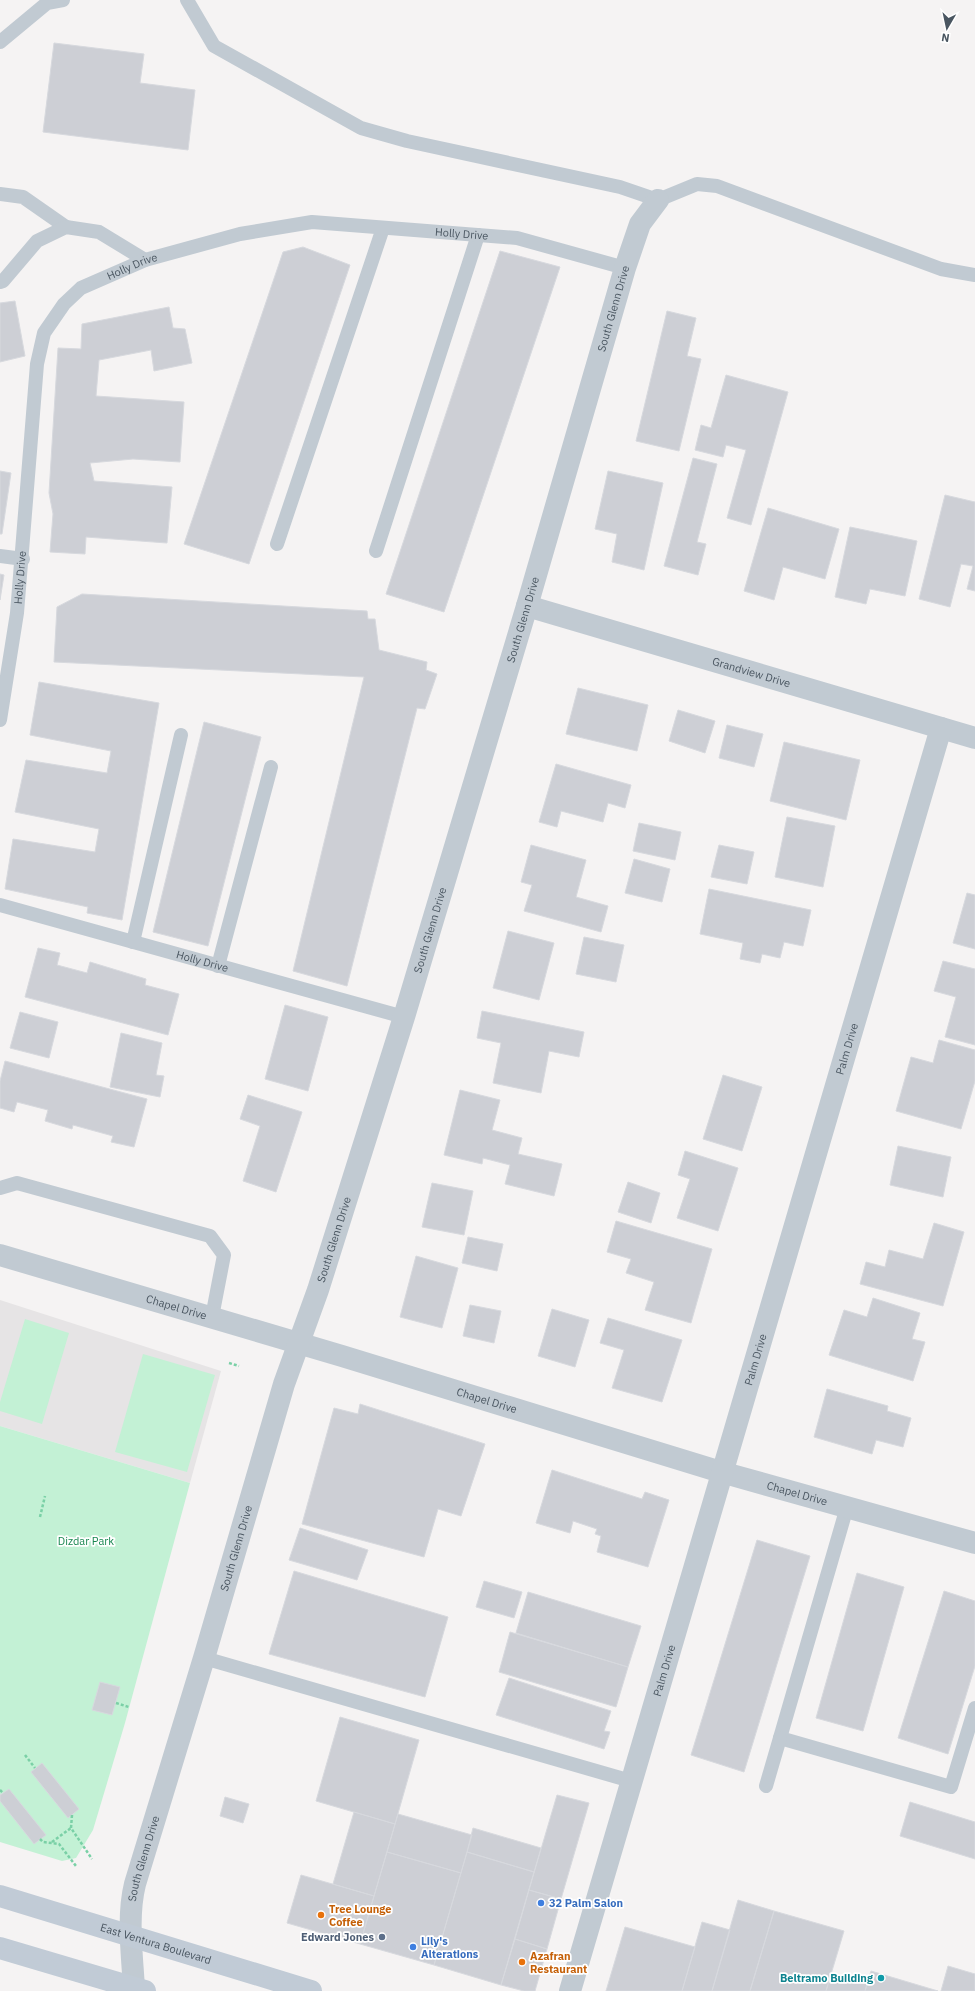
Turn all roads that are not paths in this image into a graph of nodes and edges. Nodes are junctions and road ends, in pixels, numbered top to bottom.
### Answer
1 (63, 0) edge
2 (187, 0) edge
3 (0, 42) edge
4 (0, 194) edge
5 (658, 200) junction
6 (66, 227) junction
7 (383, 228) junction
8 (478, 235) junction
9 (145, 260) junction
10 (625, 268) junction
11 (975, 275) edge
12 (0, 282) edge
13 (277, 544) dead end
14 (376, 551) dead end
15 (0, 556) edge
16 (23, 559) junction
17 (527, 606) junction
18 (1, 711) edge
19 (941, 728) junction
20 (181, 735) dead end
21 (975, 738) edge
22 (271, 767) dead end
23 (0, 905) edge
24 (133, 942) junction
25 (218, 966) junction
26 (404, 1017) junction
27 (0, 1188) edge
28 (0, 1255) edge
29 (212, 1317) junction
30 (299, 1343) junction
31 (721, 1472) junction
32 (847, 1507) junction
33 (975, 1543) edge
34 (204, 1658) junction
35 (975, 1708) edge
36 (780, 1738) junction
37 (631, 1781) junction
38 (766, 1786) dead end
39 (0, 1896) edge
40 (131, 1936) junction
41 (0, 1948) edge
42 (140, 1989) edge
43 (311, 1991) edge
44 (570, 1991) edge

1 - 3 lane
2 - 5 lane
4 - 6 lane
5 - 10 street, South Glenn Drive
5 - 11 lane
6 - 9 lane
6 - 12 lane
7 - 8 lane, Holly Drive
7 - 9 lane, Holly Drive
7 - 13 lane
8 - 10 lane, Holly Drive
8 - 14 lane
9 - 16 lane, Holly Drive
10 - 17 street, South Glenn Drive
15 - 16 lane
16 - 18 lane, Holly Drive
17 - 19 street, Grandview Drive
17 - 26 street, South Glenn Drive
19 - 21 street, Grandview Drive
19 - 31 street, Palm Drive
20 - 24 lane
22 - 25 lane
23 - 24 lane, Holly Drive
24 - 25 lane, Holly Drive
25 - 26 lane, Holly Drive
26 - 30 street, South Glenn Drive
27 - 29 lane
28 - 29 street, Chapel Drive
29 - 30 street, Chapel Drive
30 - 31 street, Chapel Drive
30 - 34 street, South Glenn Drive
31 - 32 street, Chapel Drive
31 - 37 street, Palm Drive
32 - 33 street, Chapel Drive
32 - 36 lane
34 - 37 lane
34 - 40 street, South Glenn Drive
35 - 36 lane
36 - 38 lane
37 - 44 street, Palm Drive
39 - 40 main road, East Ventura Boulevard
40 - 42 street, South Glenn Drive
40 - 43 main road, East Ventura Boulevard
41 - 42 main road

